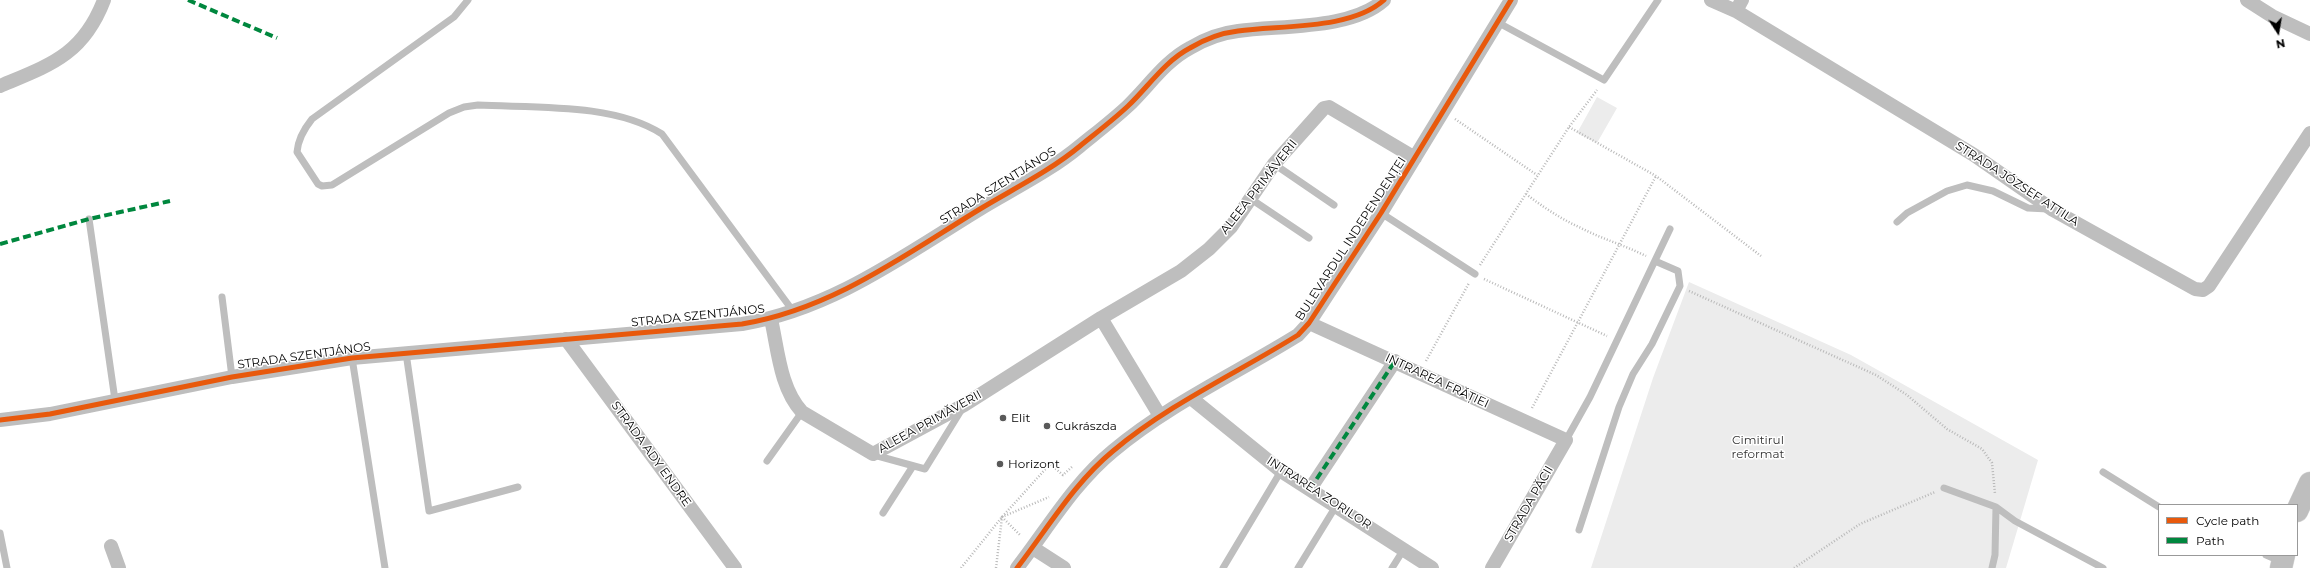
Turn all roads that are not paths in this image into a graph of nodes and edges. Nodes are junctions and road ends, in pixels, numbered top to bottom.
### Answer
1 (104, 0) edge
2 (468, 0) edge
3 (1384, 0) edge
4 (1511, 0) edge
5 (1658, 0) edge
6 (1711, 0) edge
7 (2247, 0) edge
8 (1739, 5) edge
9 (1498, 22) junction
10 (2310, 34) edge
11 (0, 86) edge
12 (2310, 133) edge
13 (1416, 158) junction
14 (1274, 164) junction
15 (1251, 199) junction
16 (1334, 205) dead end
17 (2054, 210) junction
18 (1381, 213) junction
19 (89, 219) dead end
20 (1897, 222) dead end
21 (1670, 229) dead end
22 (1308, 238) dead end
23 (1655, 261) junction
24 (1475, 274) road end
25 (222, 297) dead end
26 (794, 312) junction
27 (1101, 318) junction
28 (771, 319) junction
29 (1308, 324) junction
30 (566, 339) junction
31 (406, 353) junction
32 (352, 358) junction
33 (1394, 361) junction
34 (232, 377) junction
35 (1191, 398) junction
36 (114, 400) junction
37 (964, 405) junction
38 (802, 412) junction
39 (1160, 416) junction
40 (0, 420) edge
41 (1566, 440) junction
42 (873, 454) junction
43 (767, 461) dead end
44 (913, 466) junction
45 (1281, 471) junction
46 (2104, 472) dead end
47 (2310, 483) edge
48 (518, 488) dead end
49 (1944, 488) road end
50 (1310, 489) junction
51 (1336, 506) junction
52 (2158, 506) edge
53 (1996, 507) junction
54 (2298, 509) edge
55 (883, 513) dead end
56 (1579, 530) dead end
57 (0, 533) edge
58 (111, 546) dead end
59 (1033, 548) junction
60 (1404, 549) junction
61 (7, 568) edge
62 (119, 568) edge
63 (385, 568) edge
64 (735, 568) edge
65 (1017, 568) edge
66 (1064, 568) edge
67 (1223, 568) edge
68 (1298, 568) edge
69 (1392, 568) edge
70 (1432, 568) edge
71 (1492, 568) edge
72 (1992, 568) edge
73 (2103, 568) edge

1 - 11 street
2 - 26 lane
3 - 26 street, STRADA SZENTJÁNOS
4 - 9 street, BULEVARDUL INDEPENDENȚEI
5 - 9 lane
6 - 8 street, STRADA JÓZSEF ATTILA
7 - 10 street
8 - 17 street, STRADA JÓZSEF ATTILA
9 - 13 street, BULEVARDUL INDEPENDENȚEI
12 - 17 street, STRADA JÓZSEF ATTILA
13 - 14 street, ALEEA PRIMĂVERII
13 - 18 street, BULEVARDUL INDEPENDENȚEI
14 - 15 street, ALEEA PRIMĂVERII
14 - 16 lane
15 - 22 lane
15 - 27 street, ALEEA PRIMĂVERII
17 - 20 lane
18 - 24 lane
18 - 29 street, BULEVARDUL INDEPENDENȚEI
19 - 36 lane
21 - 23 lane
23 - 41 lane
23 - 56 lane
25 - 34 lane
26 - 28 street, STRADA SZENTJÁNOS
27 - 37 street, ALEEA PRIMĂVERII
27 - 39 street
28 - 30 street, STRADA SZENTJÁNOS
28 - 38 street, ALEEA PRIMĂVERII
29 - 33 street, INTRAREA FRĂȚIEI
29 - 35 street, BULEVARDUL INDEPENDENȚEI
30 - 31 street, STRADA SZENTJÁNOS
30 - 64 street, STRADA ADY ENDRE
31 - 32 street, STRADA SZENTJÁNOS
31 - 48 lane
32 - 34 street, STRADA SZENTJÁNOS
32 - 63 lane
33 - 41 street, INTRAREA FRĂȚIEI
33 - 50 street
34 - 36 street, STRADA SZENTJÁNOS
35 - 39 street, BULEVARDUL INDEPENDENȚEI
35 - 45 street, INTRAREA ZORILOR
36 - 40 street, STRADA SZENTJÁNOS
37 - 42 street, ALEEA PRIMĂVERII
37 - 44 lane
38 - 42 street, ALEEA PRIMĂVERII
38 - 43 lane
39 - 59 street, BULEVARDUL INDEPENDENȚEI
41 - 71 street, STRADA PĂCII
42 - 44 lane
44 - 55 lane
45 - 50 street, INTRAREA ZORILOR
45 - 67 lane
46 - 52 lane
47 - 54 main road
49 - 53 lane
50 - 51 street, INTRAREA ZORILOR
51 - 60 street, INTRAREA ZORILOR
51 - 68 lane
53 - 72 lane
53 - 73 lane
57 - 61 lane
58 - 62 street
59 - 65 street, BULEVARDUL INDEPENDENȚEI
59 - 66 street
60 - 69 lane
60 - 70 street, INTRAREA ZORILOR

